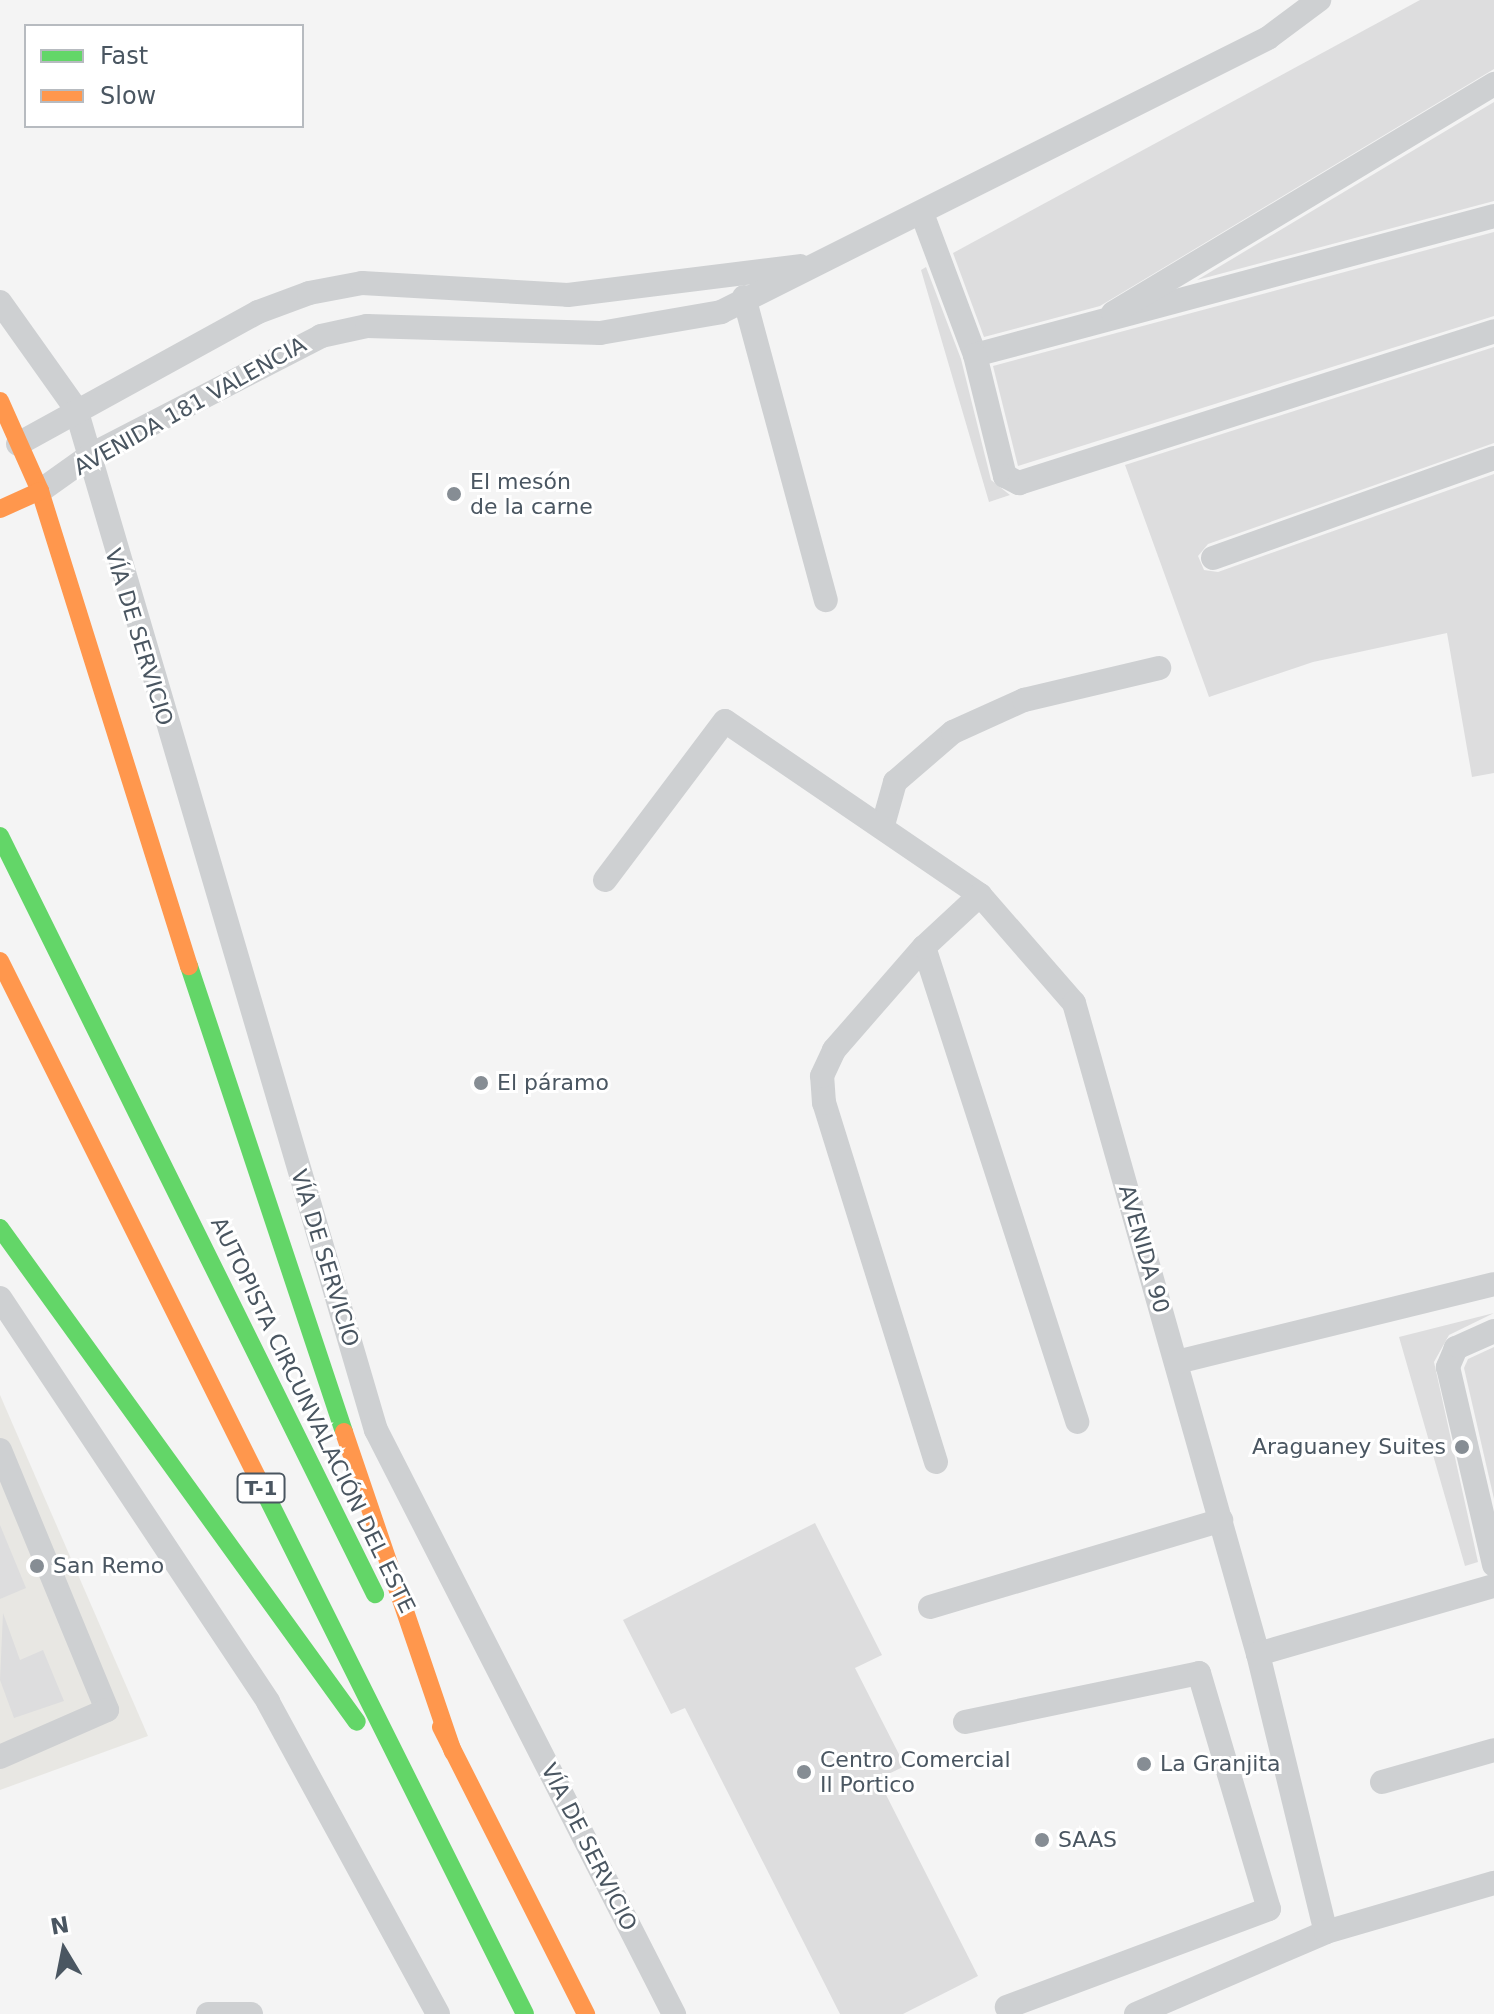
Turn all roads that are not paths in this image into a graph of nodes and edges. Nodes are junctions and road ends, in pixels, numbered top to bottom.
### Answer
1 (1319, 0) edge
2 (1494, 84) edge
3 (923, 216) junction
4 (1494, 216) edge
5 (814, 265) junction
6 (309, 293) junction
7 (744, 297) junction
8 (0, 302) edge
9 (1086, 328) junction
10 (1494, 331) edge
11 (321, 336) junction
12 (975, 355) junction
13 (0, 401) edge
14 (76, 409) junction
15 (9, 448) edge
16 (89, 456) junction
17 (1494, 458) edge
18 (40, 491) junction
19 (0, 509) edge
20 (1213, 558) dead end
21 (826, 600) dead end
22 (1159, 668) dead end
23 (883, 825) junction
24 (0, 836) edge
25 (605, 880) dead end
26 (980, 895) junction
27 (924, 947) junction
28 (0, 961) edge
29 (0, 1228) edge
30 (1494, 1284) edge
31 (0, 1298) edge
32 (1494, 1331) edge
33 (1177, 1362) junction
34 (1077, 1422) dead end
35 (0, 1450) edge
36 (936, 1462) dead end
37 (1221, 1520) junction
38 (1494, 1565) edge
39 (1494, 1586) edge
40 (930, 1607) dead end
41 (1258, 1654) junction
42 (965, 1722) dead end
43 (1494, 1750) edge
44 (1, 1751) edge
45 (453, 1752) junction
46 (405, 1780) junction
47 (1382, 1782) dead end
48 (1494, 1883) edge
49 (1245, 1919) junction
50 (1326, 1932) junction
51 (1262, 1960) junction
52 (1007, 2007) dead end
53 (208, 2014) edge
54 (251, 2014) edge
55 (438, 2014) edge
56 (525, 2014) edge
57 (586, 2014) edge
58 (674, 2014) edge
59 (1136, 2014) edge

1 - 3 street
2 - 9 street
3 - 5 street
3 - 12 street
4 - 9 street
5 - 6 street, AVENIDA 181 VALENCIA
5 - 7 street, AVENIDA 181 VALENCIA
6 - 11 street
6 - 14 street, AVENIDA 181 VALENCIA
7 - 11 street, AVENIDA 181 VALENCIA
7 - 21 street
8 - 14 street, VÍA DE SERVICIO
9 - 12 street
10 - 12 street
11 - 16 street, AVENIDA 181 VALENCIA
13 - 15 main road
14 - 15 street, AVENIDA 181 VALENCIA
14 - 16 street, VÍA DE SERVICIO
15 - 18 main road
16 - 18 street, AVENIDA 181 VALENCIA
16 - 58 street, VÍA DE SERVICIO
17 - 20 street
18 - 19 main road, AVENIDA 181 VALENCIA
18 - 45 main road
22 - 23 street
23 - 25 street, AVENIDA 90
23 - 26 street, AVENIDA 90
24 - 45 main road, AUTOPISTA CIRCUNVALACIÓN DEL ESTE / T-1
26 - 27 street
26 - 33 street, AVENIDA 90
27 - 34 street
27 - 36 street
28 - 46 main road, T-1
29 - 46 main road
30 - 33 street
31 - 55 street
32 - 38 street
33 - 37 street, AVENIDA 90
35 - 44 street
37 - 40 street
37 - 41 street, AVENIDA 90
39 - 41 street
41 - 50 street, AVENIDA 90
42 - 49 street
43 - 47 street
45 - 57 main road, AUTOPISTA CIRCUNVALACIÓN DEL ESTE / T-1
46 - 56 main road, T-1
48 - 50 street
49 - 51 street
49 - 52 street
50 - 51 street
51 - 59 street
53 - 54 street

